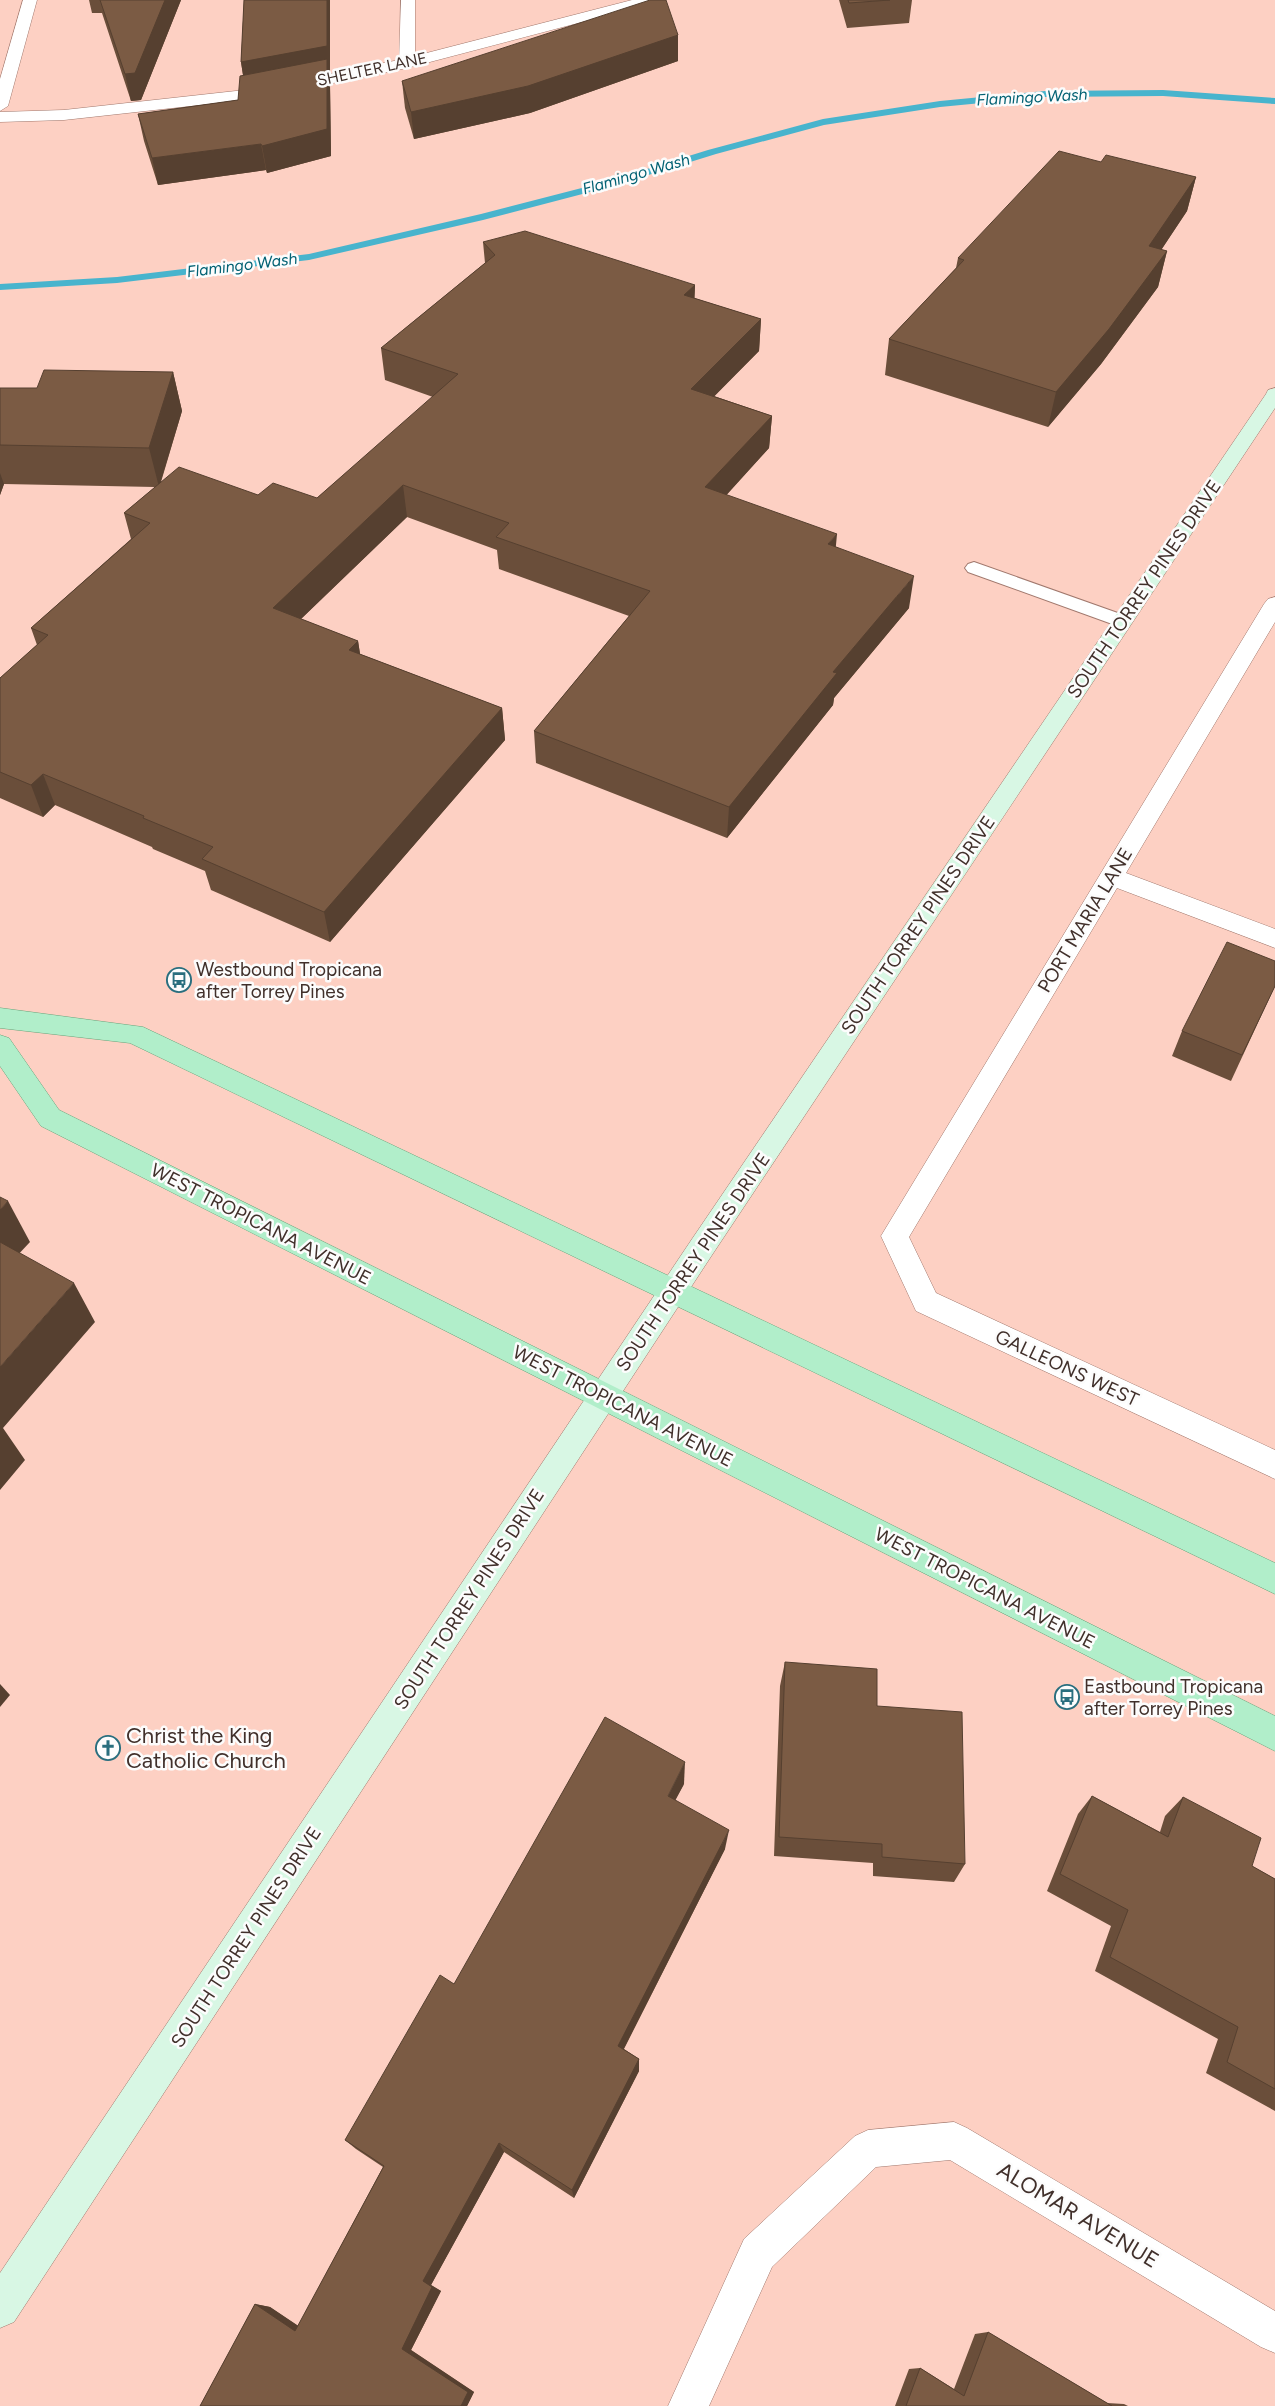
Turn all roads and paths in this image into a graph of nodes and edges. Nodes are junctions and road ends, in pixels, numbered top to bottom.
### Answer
1 (30, 0) edge
2 (408, 0) edge
3 (649, 0) edge
4 (407, 63) junction
5 (0, 106) edge
6 (0, 118) edge
7 (1275, 394) edge
8 (974, 568) dead end
9 (1275, 604) edge
10 (1122, 621) junction
11 (1112, 877) junction
12 (1275, 939) edge
13 (0, 1018) edge
14 (0, 1045) edge
15 (895, 1236) joint
16 (674, 1292) junction
17 (604, 1396) junction
18 (1275, 1465) edge
19 (1275, 1578) edge
20 (1275, 1734) edge
21 (0, 2308) edge
22 (1275, 2333) edge
23 (688, 2406) edge

1 - 5 street
2 - 4 street
3 - 4 street, SHELTER LANE
4 - 6 street, SHELTER LANE
7 - 10 main road, SOUTH TORREY PINES DRIVE
8 - 10 lane
9 - 11 street, PORT MARIA LANE
10 - 16 main road, SOUTH TORREY PINES DRIVE
11 - 12 street
11 - 15 street, PORT MARIA LANE
13 - 16 main road
14 - 17 main road, WEST TROPICANA AVENUE
15 - 18 street, GALLEONS WEST
16 - 17 main road, SOUTH TORREY PINES DRIVE
16 - 19 main road
17 - 20 main road, WEST TROPICANA AVENUE
17 - 21 main road, SOUTH TORREY PINES DRIVE
22 - 23 street, ALOMAR AVENUE

